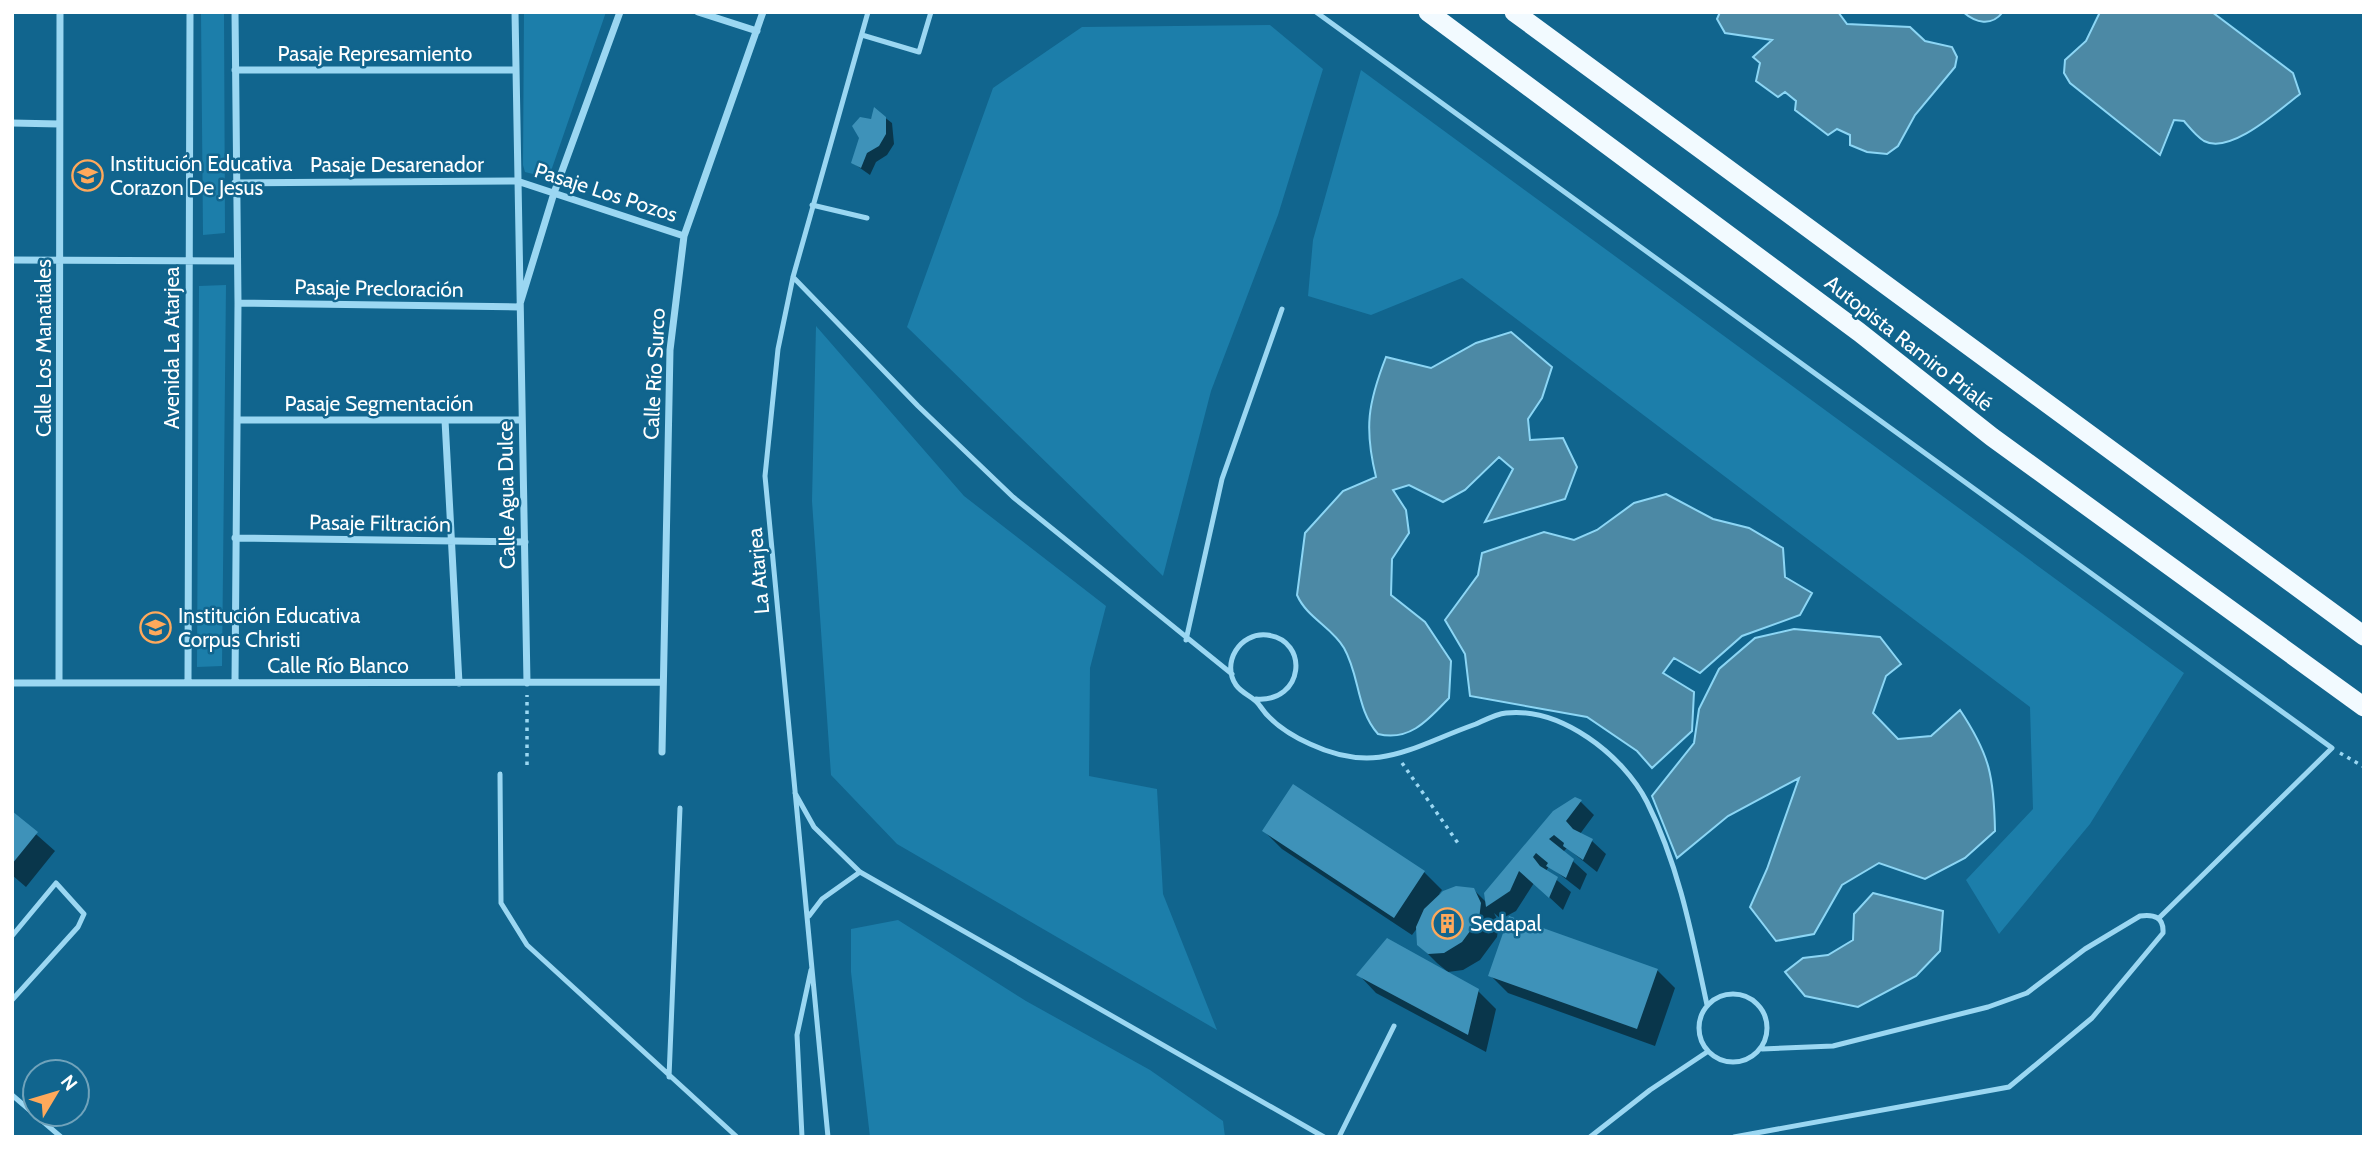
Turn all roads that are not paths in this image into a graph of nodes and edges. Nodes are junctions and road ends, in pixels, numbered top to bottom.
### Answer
1 (60, 12) edge
2 (190, 12) edge
3 (235, 12) edge
4 (515, 12) edge
5 (620, 12) edge
6 (698, 12) edge
7 (763, 12) edge
8 (870, 12) edge
9 (931, 12) edge
10 (1316, 12) edge
11 (1428, 12) edge
12 (1514, 12) edge
13 (757, 31) junction
14 (862, 34) junction
15 (235, 70) junction
16 (516, 71) junction
17 (12, 123) edge
18 (59, 124) junction
19 (517, 181) junction
20 (236, 183) junction
21 (554, 193) junction
22 (813, 205) junction
23 (867, 218) dead end
24 (684, 236) junction
25 (12, 260) edge
26 (61, 260) junction
27 (189, 261) junction
28 (236, 261) junction
29 (793, 277) junction
30 (238, 303) junction
31 (519, 307) junction
32 (1282, 309) dead end
33 (237, 420) junction
34 (445, 420) junction
35 (522, 421) junction
36 (235, 538) junction
37 (452, 541) junction
38 (525, 542) junction
39 (2364, 636) edge
40 (1186, 640) junction
41 (1232, 674) junction
42 (663, 682) junction
43 (12, 683) edge
44 (59, 683) junction
45 (188, 683) junction
46 (235, 683) junction
47 (459, 683) junction
48 (527, 683) junction
49 (1255, 699) junction
50 (2364, 707) edge
51 (662, 752) dead end
52 (500, 774) dead end
53 (794, 790) junction
54 (680, 808) dead end
55 (860, 872) junction
56 (809, 916) junction
57 (2160, 918) junction
58 (12, 936) edge
59 (813, 963) junction
60 (12, 1000) edge
61 (1707, 1005) junction
62 (1394, 1026) dead end
63 (1762, 1049) junction
64 (1707, 1052) junction
65 (668, 1077) junction
66 (12, 1095) edge
67 (61, 1137) edge
68 (737, 1137) edge
69 (802, 1137) edge
70 (828, 1137) edge
71 (1324, 1137) edge
72 (1339, 1137) edge
73 (1590, 1137) edge
74 (1734, 1137) edge

1 - 18 street, Calle Los Manatiales
2 - 27 street, Avenida La Atarjea
3 - 15 street
4 - 16 street, Calle Agua Dulce
5 - 21 street, Calle Agua Dulce
6 - 13 street
7 - 13 street, Calle Río Surco
8 - 14 lane, La Atarjea
9 - 14 lane
10 - 57 lane
11 - 50 highway, Autopista Ramiro Prialé
12 - 39 highway, Autopista Ramiro Prialé
13 - 24 street, Calle Río Surco
14 - 22 lane, La Atarjea
15 - 16 street, Pasaje Represamiento
15 - 20 street
16 - 19 street, Calle Agua Dulce
17 - 18 street
18 - 26 street, Calle Los Manatiales
19 - 20 street, Pasaje Desarenador
19 - 21 street, Pasaje Los Pozos
19 - 31 street, Calle Agua Dulce
20 - 28 street
21 - 24 street, Pasaje Los Pozos
21 - 31 street, Calle Agua Dulce
22 - 23 lane
22 - 29 lane, La Atarjea
24 - 42 street, Calle Río Surco
25 - 26 street
26 - 27 street
26 - 44 street, Calle Los Manatiales
27 - 28 street
27 - 45 street, Avenida La Atarjea
28 - 30 street
29 - 40 lane
29 - 53 lane, La Atarjea
30 - 31 street, Pasaje Precloración
30 - 33 street
31 - 35 street, Calle Agua Dulce
32 - 40 lane
33 - 34 street, Pasaje Segmentación
33 - 36 street
34 - 35 street, Pasaje Segmentación
34 - 37 street
35 - 38 street, Calle Agua Dulce
36 - 37 street, Pasaje Filtración
36 - 46 street
37 - 38 street, Pasaje Filtración
37 - 47 street
38 - 48 street, Calle Agua Dulce
40 - 41 lane
41 - 49 lane
41 - 49 lane
42 - 48 street, Calle Río Blanco
42 - 51 street, Calle Río Surco
43 - 44 street, Calle Río Blanco
44 - 45 street, Calle Río Blanco
45 - 46 street, Calle Río Blanco
46 - 47 street, Calle Río Blanco
47 - 48 street, Calle Río Blanco
49 - 61 lane
52 - 65 lane
53 - 55 lane
53 - 56 lane, La Atarjea
54 - 65 lane
55 - 56 lane
55 - 71 lane
56 - 59 lane, La Atarjea
57 - 63 lane
57 - 74 lane
58 - 60 lane
59 - 69 lane
59 - 70 lane, La Atarjea
61 - 63 lane
61 - 64 lane
62 - 72 lane
63 - 64 lane
64 - 73 lane
65 - 68 lane
66 - 67 lane

